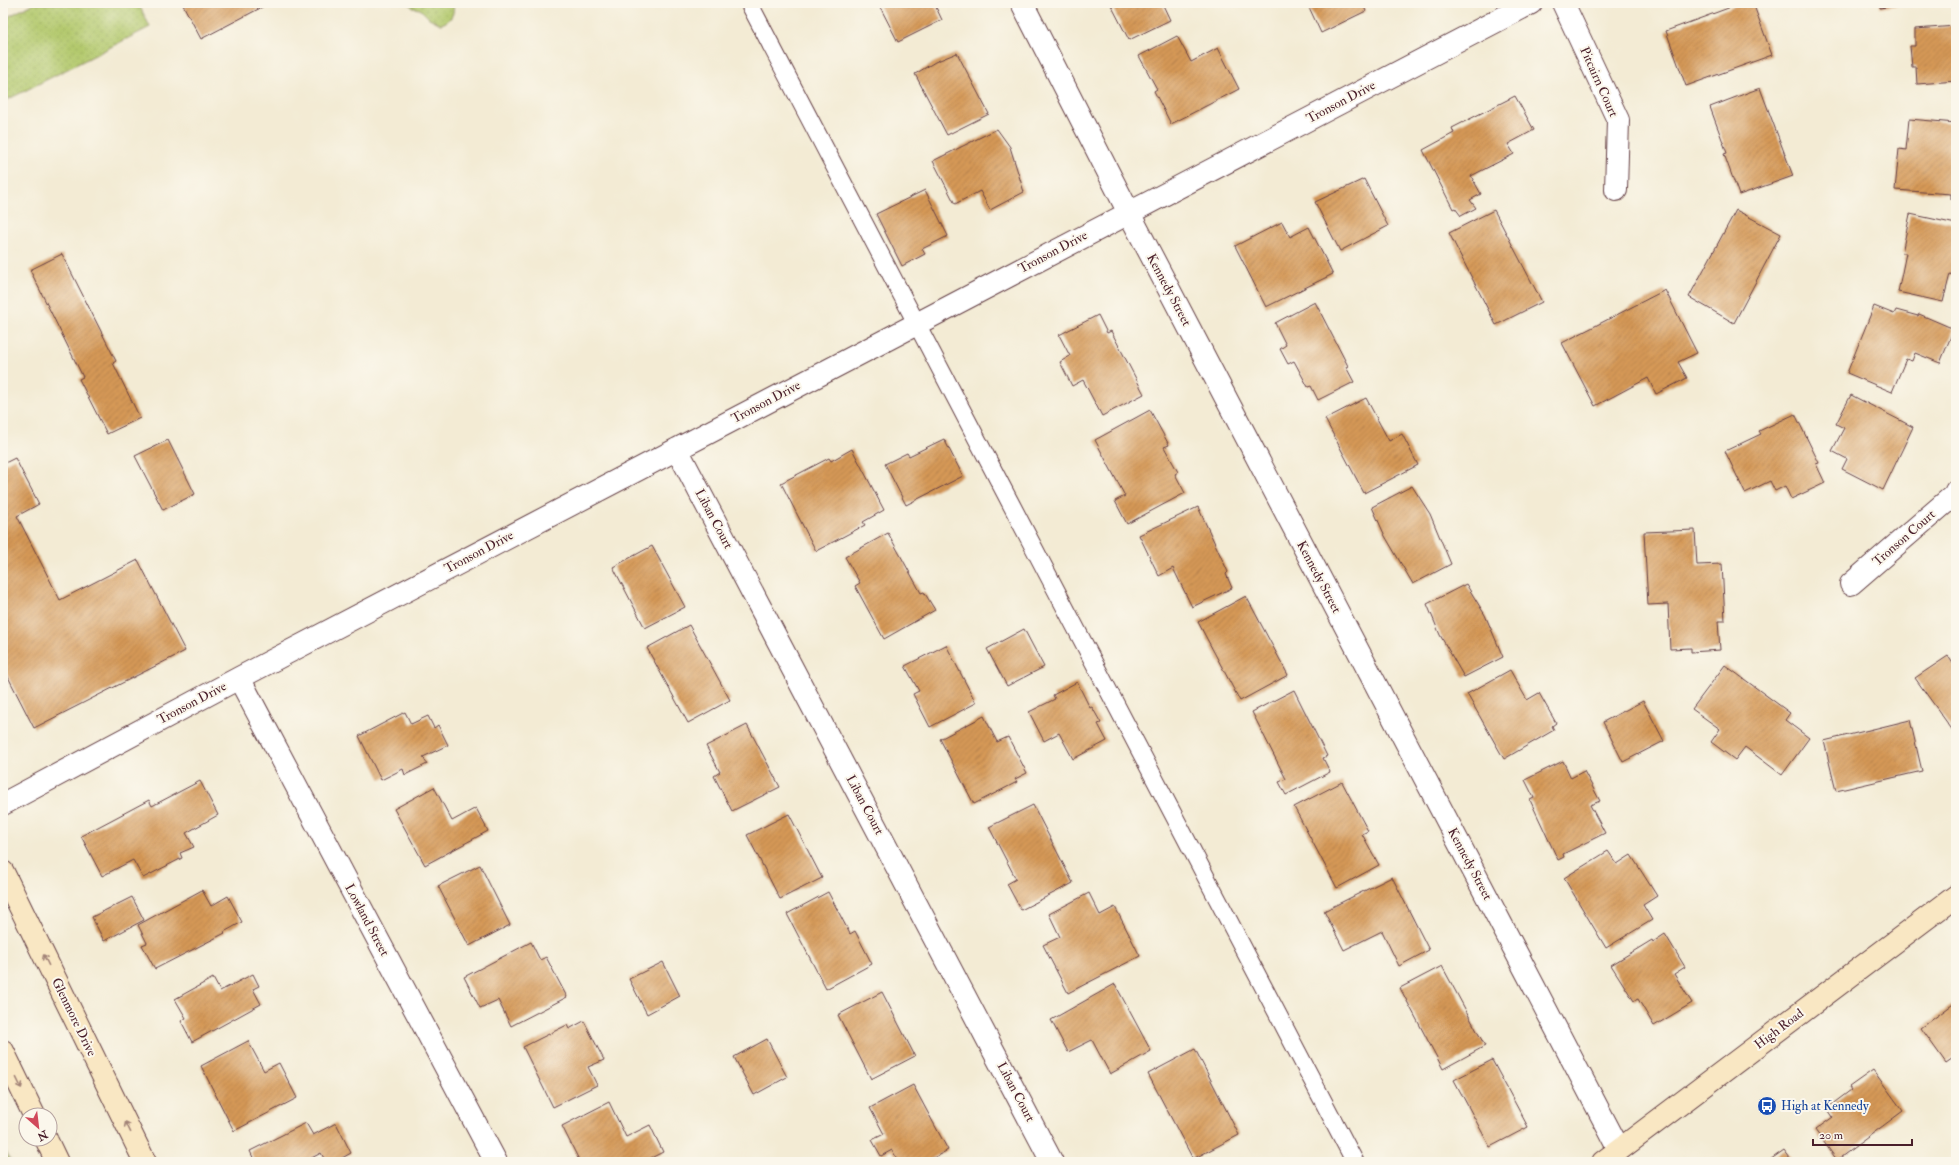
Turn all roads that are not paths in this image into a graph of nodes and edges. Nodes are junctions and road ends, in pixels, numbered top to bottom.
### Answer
1 (749, 3) edge
2 (1022, 3) edge
3 (1531, 3) edge
4 (1563, 3) edge
5 (1616, 190) dead end
6 (1129, 213) junction
7 (916, 324) junction
8 (677, 449) junction
9 (1956, 491) edge
10 (1852, 584) dead end
11 (239, 678) junction
12 (3, 804) edge
13 (3, 872) edge
14 (1956, 896) edge
15 (3, 1052) edge
16 (30, 1107) edge
17 (50, 1147) edge
18 (1611, 1156) edge
19 (57, 1162) edge
20 (145, 1162) edge
21 (496, 1162) edge
22 (1052, 1162) edge
23 (1356, 1162) edge

1 - 7 lane
2 - 6 street, Kennedy Street
3 - 6 street, Tronson Drive
4 - 5 street, Pitcairn Court
6 - 7 street, Tronson Drive
6 - 18 street, Kennedy Street
7 - 8 street, Tronson Drive
7 - 23 lane
8 - 11 street, Tronson Drive
8 - 22 street, Liban Court
9 - 10 street, Tronson Court
11 - 12 street, Tronson Drive
11 - 21 street, Lowland Street
20 -> 13 main road, Glenmore Drive
14 - 18 main road, High Road
15 -> 16 main road
17 - 19 main road

